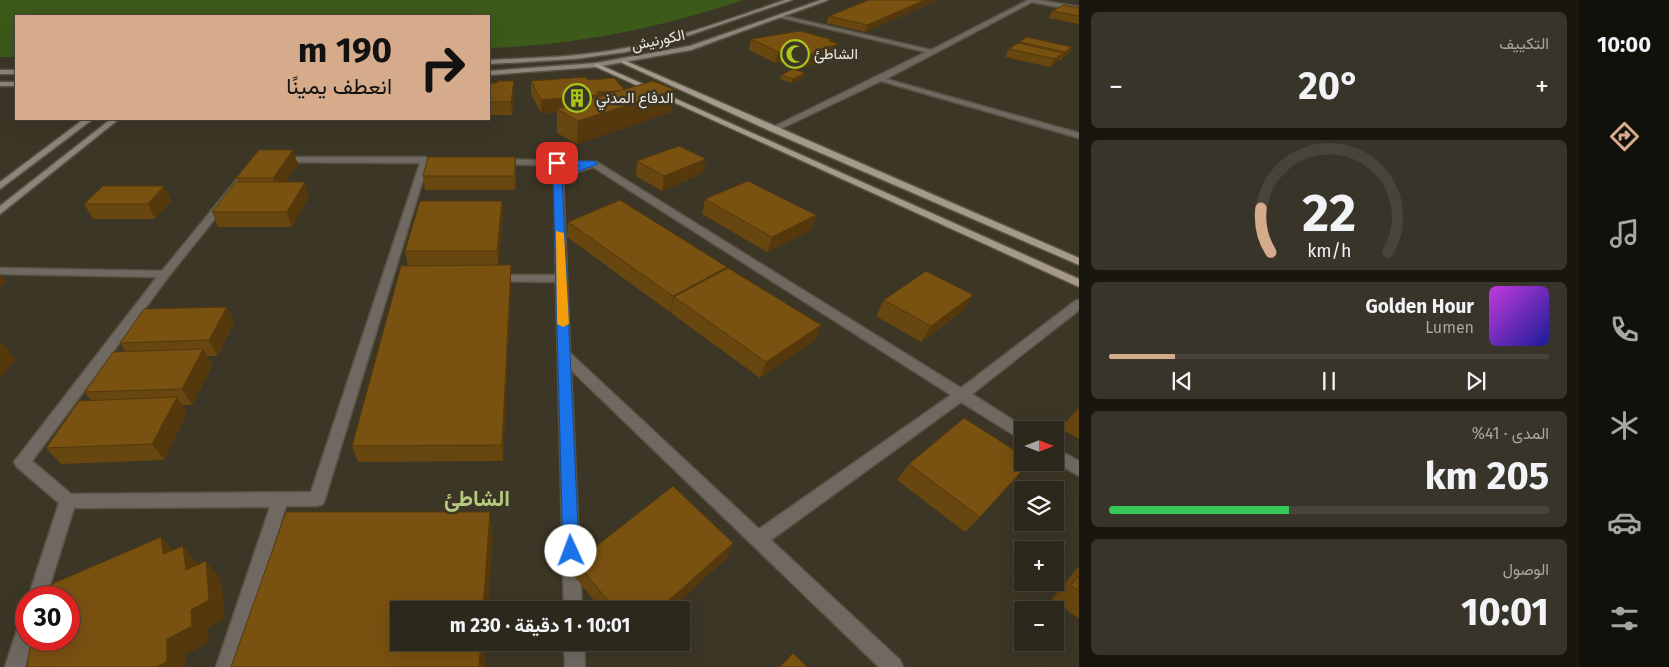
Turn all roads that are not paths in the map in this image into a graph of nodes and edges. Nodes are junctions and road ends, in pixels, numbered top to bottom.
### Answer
1 (790, 0) edge
2 (826, 0) edge
3 (1031, 0) edge
4 (1053, 0) edge
5 (1079, 5) edge
6 (1079, 9) edge
7 (781, 16) junction
8 (932, 52) junction
9 (490, 62) edge
10 (624, 62) junction
11 (596, 65) junction
12 (0, 72) edge
13 (15, 72) edge
14 (490, 73) edge
15 (880, 79) junction
16 (0, 84) edge
17 (15, 84) edge
18 (88, 120) edge
19 (114, 120) edge
20 (773, 129) junction
21 (1079, 136) edge
22 (495, 162) edge
23 (594, 164) junction
24 (0, 186) edge
25 (0, 211) edge
26 (1079, 262) edge
27 (0, 271) edge
28 (165, 274) junction
29 (485, 278) edge
30 (561, 279) junction
31 (1079, 283) edge
32 (1079, 304) edge
33 (564, 355) junction
34 (961, 394) junction
35 (1014, 428) edge
36 (1064, 460) edge
37 (1079, 469) edge
38 (280, 500) junction
39 (68, 501) junction
40 (758, 539) junction
41 (41, 586) edge
42 (573, 601) edge
43 (20, 651) edge
44 (574, 651) edge
45 (15, 667) edge
46 (226, 667) edge
47 (575, 667) edge
48 (893, 667) edge

1 - 9 main road, الكورنيش
2 - 7 main road, الكورنيش
3 - 6 street
3 - 8 street
4 - 5 street
7 - 8 street
7 - 10 main road, الكورنيش
8 - 15 street
10 - 11 main road, الكورنيش
10 - 20 main road
11 - 14 main road, الكورنيش
11 - 31 main road
12 - 13 main road
15 - 20 street
15 - 21 street
16 - 17 main road
18 - 24 main road
19 - 25 main road
20 - 26 main road
22 - 23 street
23 - 30 street
23 - 34 street
27 - 28 street
28 - 38 street
28 - 39 street
29 - 30 street
30 - 33 street
32 - 34 street
33 - 40 street
33 - 42 street
34 - 35 street
34 - 40 street
36 - 37 street
38 - 39 street
38 - 46 street
39 - 41 street
40 - 48 street
43 - 45 street
44 - 47 street

